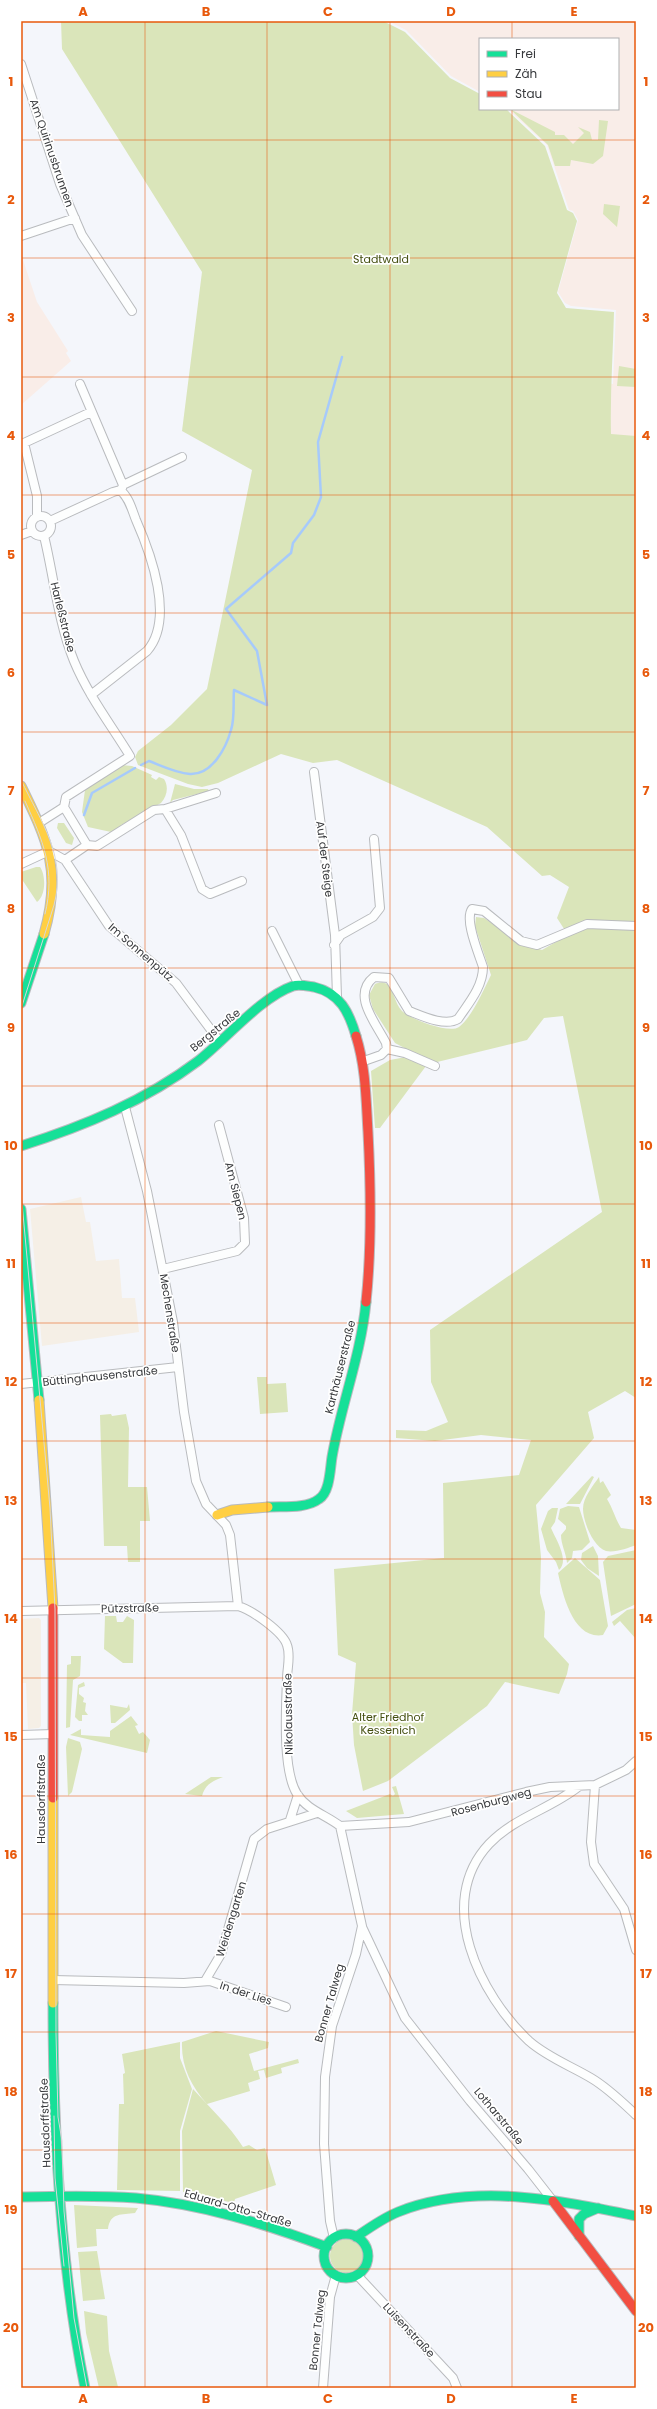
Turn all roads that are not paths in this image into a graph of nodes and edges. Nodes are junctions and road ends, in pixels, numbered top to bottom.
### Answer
1 (21, 64) edge
2 (74, 218) junction
3 (21, 236) edge
4 (132, 311) dead end
5 (80, 384) dead end
6 (91, 412) junction
7 (182, 457) dead end
8 (122, 487) junction
9 (37, 517) junction
10 (50, 521) junction
11 (32, 531) junction
12 (21, 535) edge
13 (44, 536) junction
14 (91, 695) junction
15 (314, 772) dead end
16 (21, 786) edge
17 (216, 793) dead end
18 (64, 807) junction
19 (164, 809) junction
20 (39, 823) junction
21 (374, 839) dead end
22 (87, 846) junction
23 (49, 851) junction
24 (64, 860) junction
25 (21, 864) edge
26 (242, 881) dead end
27 (636, 926) edge
28 (272, 930) dead end
29 (334, 945) junction
30 (299, 985) junction
31 (337, 997) junction
32 (21, 1003) edge
33 (220, 1042) junction
34 (387, 1049) junction
35 (364, 1061) junction
36 (436, 1066) dead end
37 (125, 1107) junction
38 (219, 1125) dead end
39 (21, 1146) edge
40 (21, 1209) edge
41 (163, 1269) junction
42 (178, 1367) junction
43 (37, 1382) junction
44 (21, 1384) edge
45 (217, 1515) junction
46 (238, 1606) junction
47 (53, 1609) junction
48 (21, 1611) edge
49 (21, 1734) edge
50 (53, 1734) junction
51 (636, 1760) edge
52 (595, 1785) junction
53 (578, 1787) junction
54 (298, 1795) junction
55 (317, 1813) junction
56 (290, 1820) junction
57 (339, 1826) junction
58 (362, 1926) junction
59 (636, 1950) edge
60 (53, 1980) junction
61 (204, 1981) junction
62 (286, 2007) dead end
63 (636, 2115) edge
64 (60, 2196) junction
65 (21, 2197) edge
66 (553, 2201) junction
67 (598, 2208) junction
68 (636, 2216) edge
69 (579, 2236) junction
70 (356, 2237) junction
71 (334, 2238) junction
72 (327, 2247) junction
73 (336, 2275) junction
74 (357, 2275) junction
75 (636, 2311) edge
76 (85, 2388) edge
77 (323, 2388) edge
78 (457, 2388) edge

1 - 2 street, Am Quirinusbrunnen
2 - 3 street
2 - 4 street, Am Quirinusbrunnen
5 - 6 street
6 - 8 street
6 - 9 street
7 - 8 street
8 - 10 street
8 - 14 street
9 - 10 street
9 - 11 street
10 - 13 street
11 - 12 street
11 - 13 street
13 - 14 street, Harleßstraße
14 - 18 street, Harleßstraße
15 - 29 street, Auf der Steige
16 - 20 street
17 - 19 street
18 - 20 street
18 - 22 street
19 - 22 street
19 - 26 street
20 - 23 street
21 - 29 street
22 - 24 street
23 - 24 street
23 - 25 street
23 - 32 street
24 - 33 street, Im Sonnenpütz
27 - 34 street
28 - 30 street
29 - 31 street, Auf der Steige
30 - 31 street
30 - 33 street, Bergstraße
31 - 35 street
33 - 37 street, Bergstraße
34 - 35 street
34 - 36 street
35 - 45 street, Karthäuserstraße
37 - 39 street, Bergstraße
37 - 41 street, Mechenstraße
38 - 41 street, Am Siepen
40 - 43 street, Hausdorffstraße
41 - 42 street, Mechenstraße
42 - 43 street, Büttinghausenstraße
42 - 45 street, Mechenstraße
43 - 44 street, Büttinghausenstraße
43 - 47 street, Hausdorffstraße
45 - 46 street, Mechenstraße
46 - 47 street, Pützstraße
46 - 54 street, Nikolausstraße
47 - 48 street, Pützstraße
47 - 50 street, Hausdorffstraße
49 - 50 street
50 - 60 street, Hausdorffstraße
51 - 52 street, Rosenburgweg
52 - 53 street, Rosenburgweg
52 - 59 street
53 - 57 street, Rosenburgweg
53 - 63 street
54 - 55 street, Nikolausstraße
54 - 56 street
55 - 56 street, Weidengarten
55 - 57 street, Nikolausstraße
56 - 61 street, Weidengarten
57 - 58 street, Bonner Talweg
58 - 66 street, Lotharstraße
58 - 71 street, Bonner Talweg
60 - 61 street
60 - 64 street, Hausdorffstraße
61 - 62 street, In der Lies
64 - 65 street, Eduard-Otto-Straße
64 - 72 street, Eduard-Otto-Straße
64 - 76 street, Hausdorffstraße
66 - 67 street
66 - 69 street, Lotharstraße
66 - 70 street
67 - 68 street
67 - 69 street
69 - 75 street, Lotharstraße
70 - 71 street
70 - 74 street
71 - 72 street
72 - 73 street
73 - 74 street
73 - 77 street, Bonner Talweg
74 - 78 street, Luisenstraße

